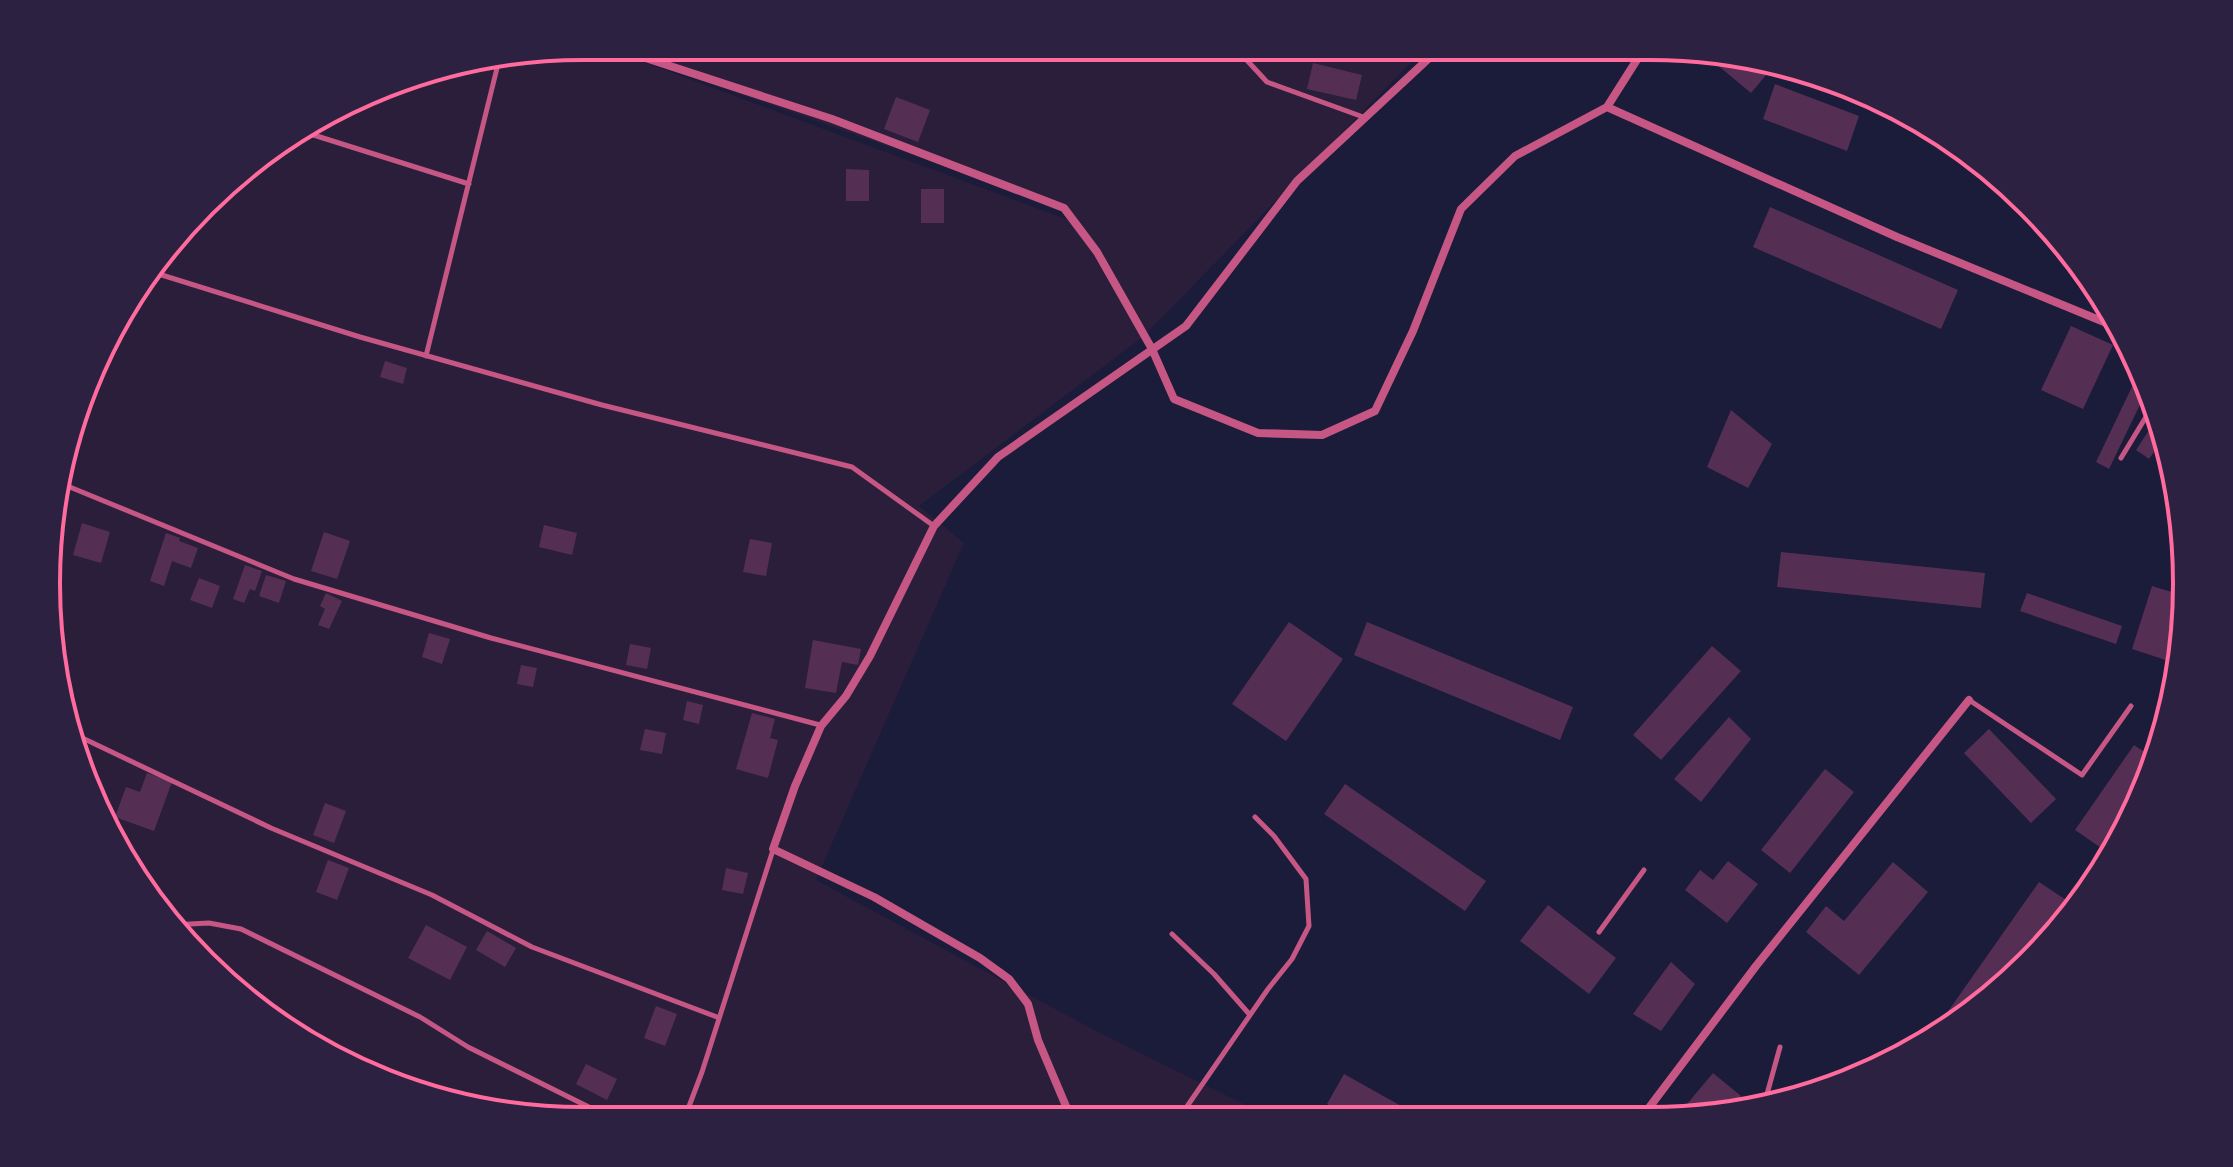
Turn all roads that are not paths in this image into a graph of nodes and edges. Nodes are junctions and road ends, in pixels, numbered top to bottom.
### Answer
1 (652, 60) edge
2 (1247, 60) edge
3 (1427, 60) edge
4 (1637, 60) edge
5 (497, 67) edge
6 (1607, 107) junction
7 (1367, 118) junction
8 (314, 135) edge
9 (469, 184) junction
10 (161, 275) edge
11 (2103, 321) edge
12 (1152, 349) junction
13 (426, 356) junction
14 (2146, 417) edge
15 (2121, 458) dead end
16 (69, 487) edge
17 (934, 526) junction
18 (1969, 700) joint
19 (2131, 706) dead end
20 (821, 726) junction
21 (84, 739) edge
22 (1255, 817) dead end
23 (773, 849) junction
24 (1644, 870) dead end
25 (186, 924) edge
26 (1599, 932) dead end
27 (1172, 934) dead end
28 (1250, 1015) junction
29 (717, 1017) junction
30 (1780, 1047) dead end
31 (1767, 1093) edge
32 (589, 1107) edge
33 (689, 1107) edge
34 (1066, 1107) edge
35 (1187, 1107) edge
36 (1650, 1107) edge

1 - 12 street
2 - 7 lane
3 - 7 street
4 - 6 street
5 - 9 lane
6 - 11 street
6 - 12 street
7 - 12 street
8 - 9 lane
9 - 13 lane
10 - 13 lane
12 - 17 street
13 - 17 lane
14 - 15 lane
16 - 20 lane
17 - 20 street
18 - 19 lane
18 - 36 street
20 - 23 street
21 - 29 lane
22 - 28 lane
23 - 29 lane
23 - 34 street
24 - 26 lane
25 - 32 lane
27 - 28 lane
28 - 35 lane
29 - 33 lane
30 - 31 lane

